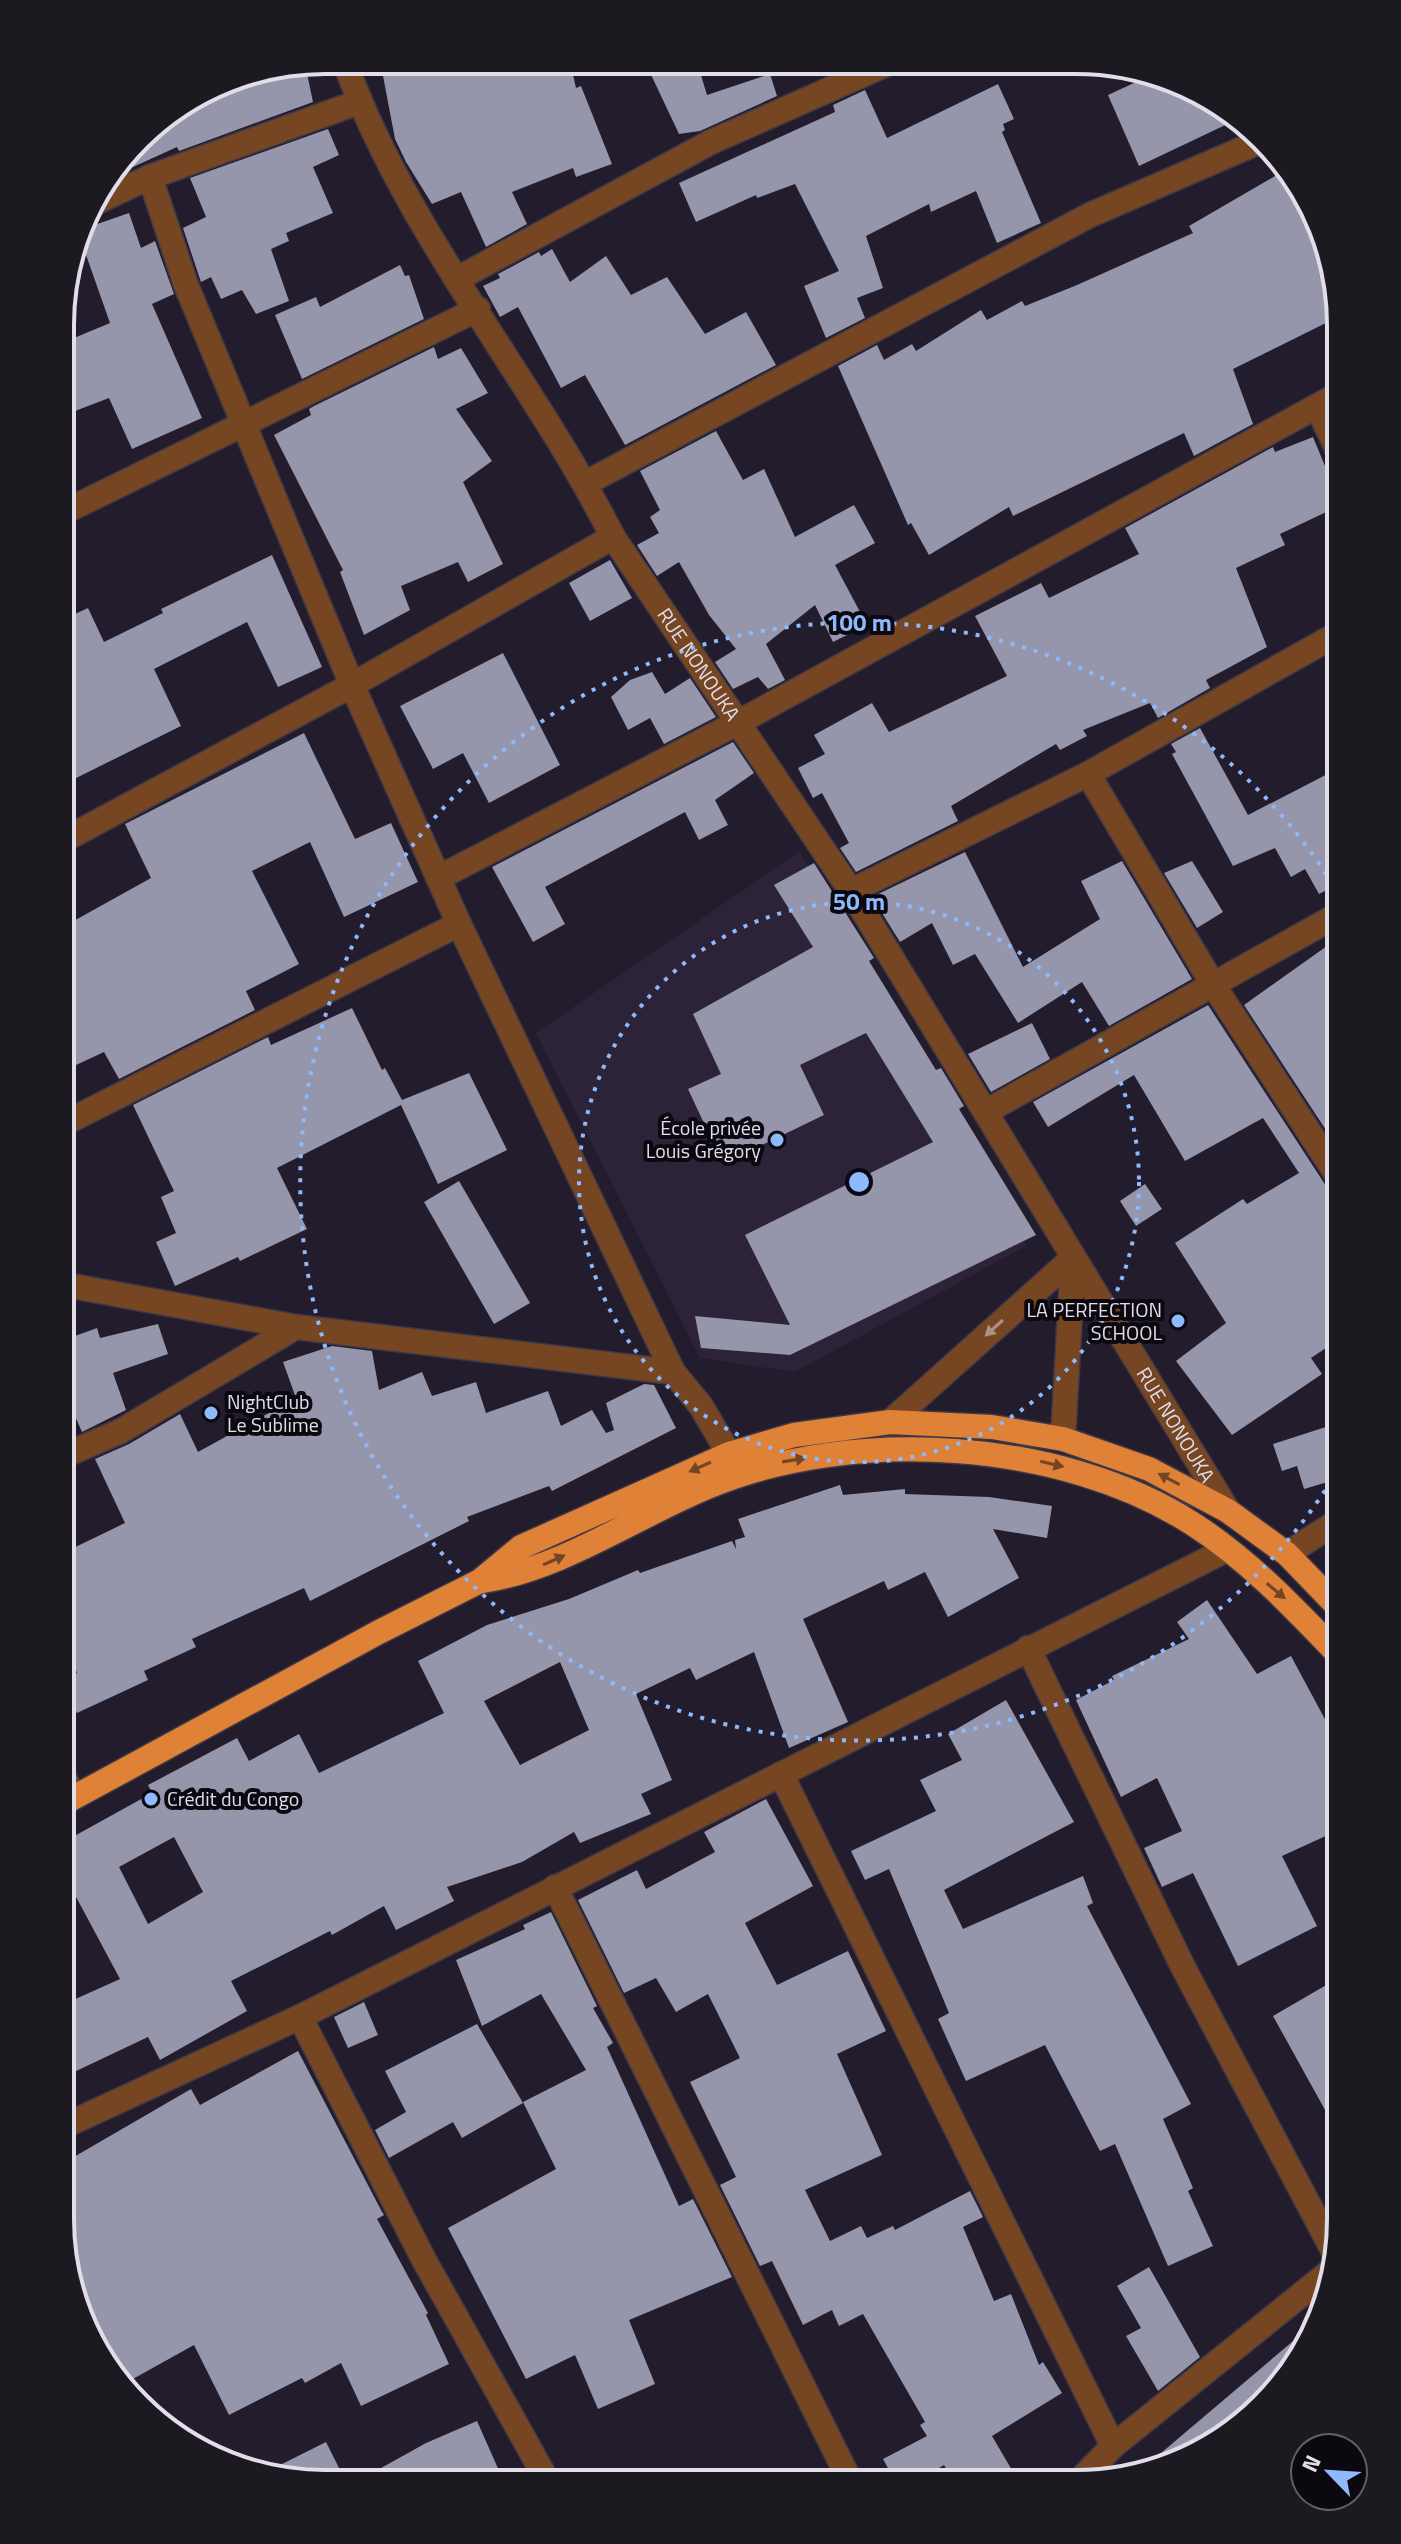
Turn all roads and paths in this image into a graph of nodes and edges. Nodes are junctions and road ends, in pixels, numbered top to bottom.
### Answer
1 (349, 74) edge
2 (864, 74) edge
3 (359, 102) junction
4 (1251, 145) edge
5 (150, 177) junction
6 (110, 196) edge
7 (459, 278) junction
8 (478, 309) junction
9 (1327, 401) edge
10 (1317, 406) junction
11 (242, 425) junction
12 (1327, 427) edge
13 (586, 483) junction
14 (74, 507) edge
15 (613, 537) junction
16 (1327, 640) edge
17 (352, 685) junction
18 (739, 722) junction
19 (1088, 774) junction
20 (74, 835) edge
21 (438, 878) junction
22 (851, 891) junction
23 (1327, 921) edge
24 (459, 924) junction
25 (1212, 983) junction
26 (987, 1111) junction
27 (74, 1118) edge
28 (1327, 1159) edge
29 (1073, 1258) junction
30 (74, 1286) edge
31 (296, 1327) junction
32 (673, 1372) junction
33 (890, 1422) junction
34 (1063, 1439) junction
35 (74, 1451) edge
36 (729, 1454) junction
37 (1228, 1511) junction
38 (1326, 1528) edge
39 (1226, 1550) junction
40 (1287, 1554) junction
41 (480, 1581) junction
42 (1326, 1595) edge
43 (1326, 1642) edge
44 (1028, 1648) junction
45 (781, 1774) junction
46 (74, 1797) edge
47 (555, 1887) junction
48 (300, 2017) junction
49 (74, 2122) edge
50 (1326, 2237) edge
51 (1319, 2280) edge
52 (1113, 2446) junction
53 (1090, 2469) edge
54 (541, 2470) edge
55 (845, 2470) edge

1 - 3 street, RUE NONOUKA
2 - 7 street
3 - 5 street
3 - 7 street, RUE NONOUKA
4 - 13 street
5 - 6 street
5 - 11 street
7 - 8 street, RUE NONOUKA
8 - 11 street
8 - 13 street, RUE NONOUKA
9 - 10 street
10 - 12 street
10 - 18 street
11 - 14 street
11 - 17 street
13 - 15 street, RUE NONOUKA
15 - 17 street
15 - 18 street, RUE NONOUKA
16 - 19 street
17 - 20 street
17 - 21 street
18 - 21 street
18 - 22 street, RUE NONOUKA
19 - 22 street
19 - 25 street
21 - 24 street
22 - 26 street, RUE NONOUKA
23 - 25 street
24 - 27 street
24 - 32 street
25 - 26 street
25 - 28 street
26 - 29 street, RUE NONOUKA
29 -> 33 street
29 - 34 street
29 - 37 street, RUE NONOUKA
30 - 31 street
31 - 32 street
31 - 35 street
32 - 36 street
33 - 34 highway
33 - 36 highway
37 -> 34 highway
36 -> 41 highway
37 - 40 highway
38 - 40 street
41 -> 39 highway
39 -> 43 highway
39 - 44 street
40 - 42 highway
41 - 46 highway
44 - 45 street
44 - 50 street
45 - 47 street
45 - 52 street
47 - 48 street
47 - 55 street
48 - 49 street
48 - 54 street
51 - 52 street
52 - 53 street

